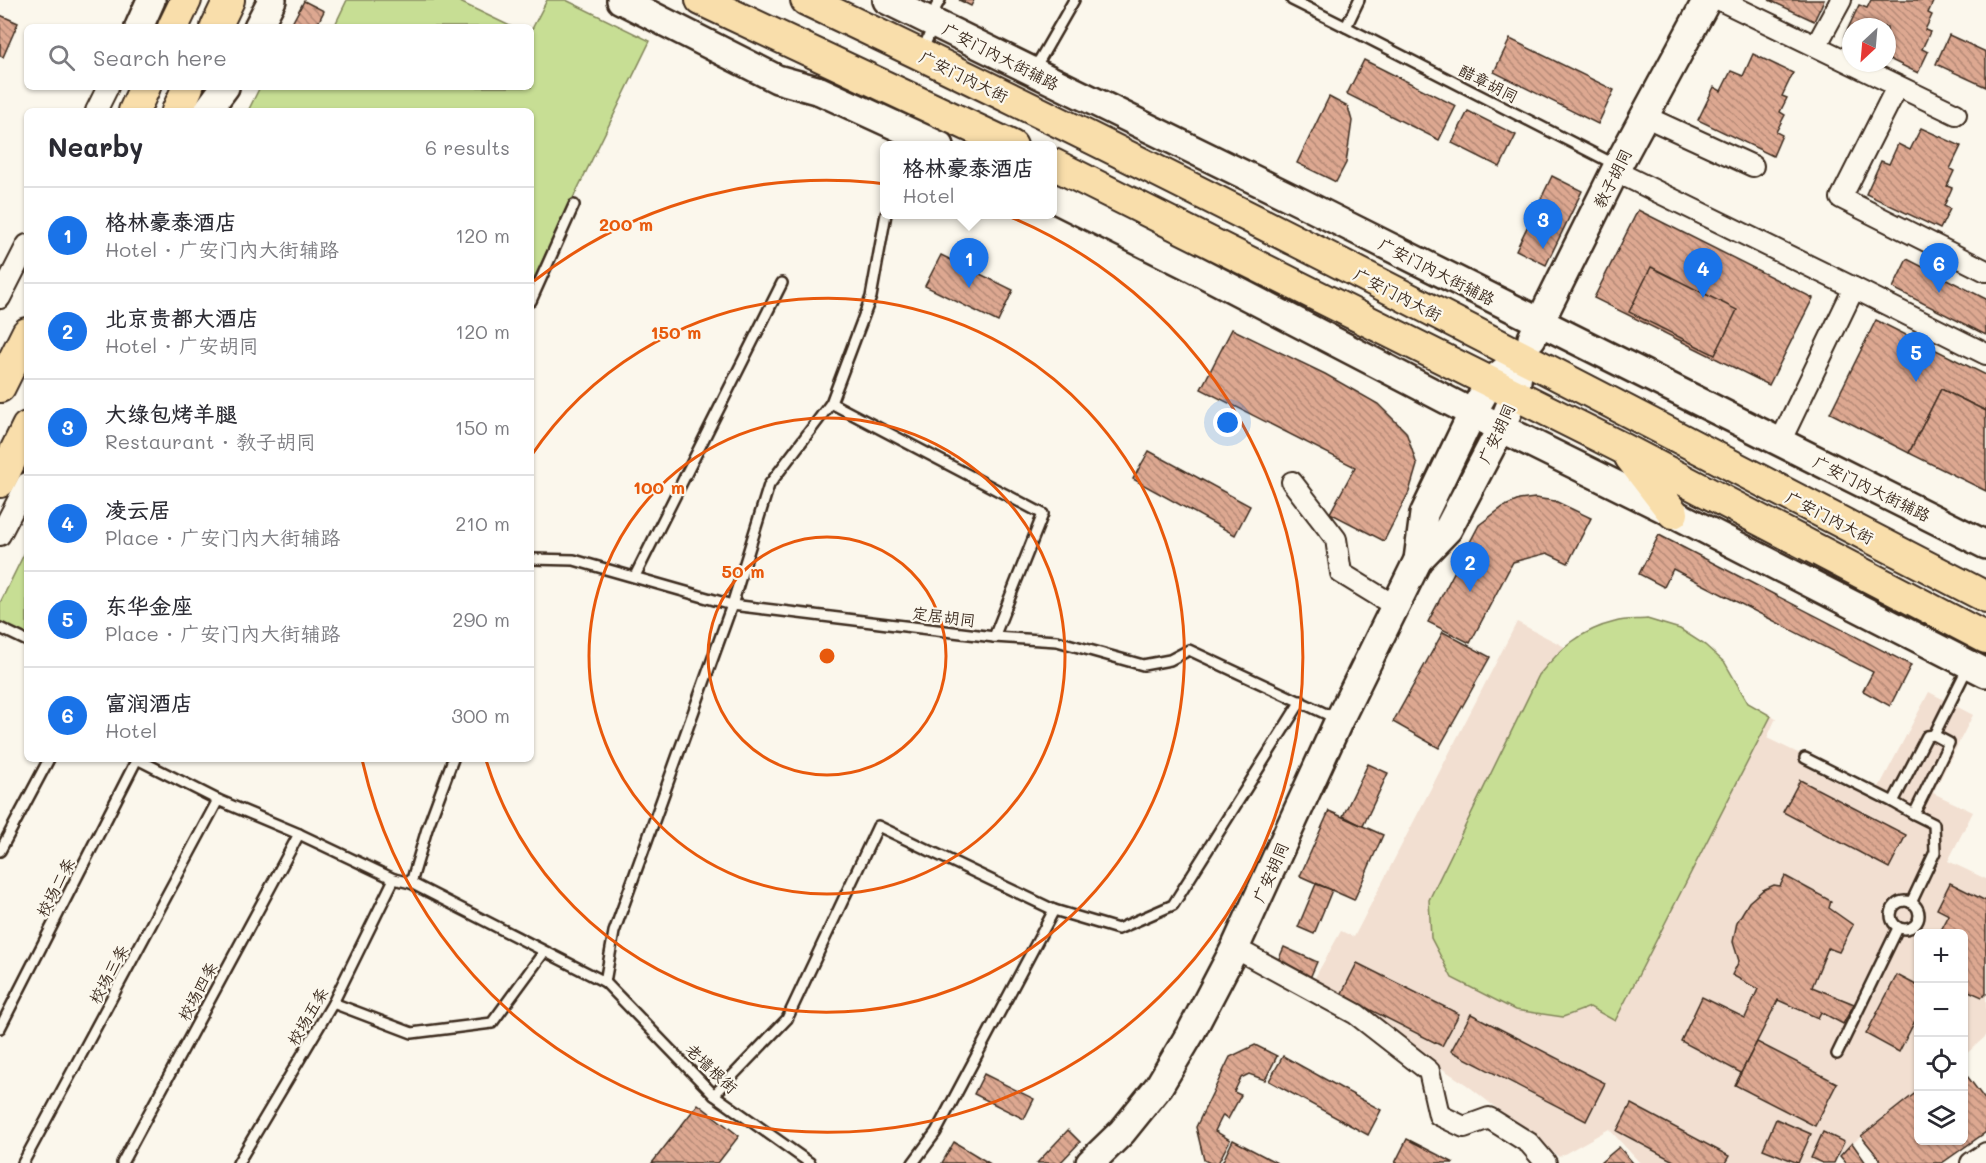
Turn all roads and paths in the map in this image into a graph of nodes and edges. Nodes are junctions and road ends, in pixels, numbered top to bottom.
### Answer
1 (151, 0) edge
2 (186, 0) edge
3 (229, 0) edge
4 (272, 0) edge
5 (621, 0) edge
6 (701, 0) edge
7 (806, 0) edge
8 (887, 0) edge
9 (1074, 0) edge
10 (1292, 0) edge
11 (1359, 0) edge
12 (1709, 0) edge
13 (1841, 0) edge
14 (937, 11) edge
15 (140, 24) edge
16 (174, 24) edge
17 (217, 24) edge
18 (260, 24) edge
19 (1346, 27) junction
20 (1816, 46) junction
21 (921, 54) junction
22 (1033, 73) junction
23 (1897, 87) junction
24 (106, 90) edge
25 (131, 90) edge
26 (144, 90) edge
27 (187, 90) edge
28 (223, 90) edge
29 (224, 90) edge
30 (98, 108) edge
31 (129, 108) edge
32 (135, 108) edge
33 (178, 108) edge
34 (209, 108) edge
35 (215, 108) edge
36 (1956, 114) dead end
37 (1644, 116) junction
38 (904, 117) junction
39 (934, 141) edge
40 (993, 141) edge
41 (1057, 166) edge
42 (1753, 166) dead end
43 (1616, 168) junction
44 (1057, 200) edge
45 (574, 205) dead end
46 (885, 219) edge
47 (24, 250) edge
48 (1986, 271) edge
49 (782, 284) dead end
50 (1854, 288) junction
51 (534, 294) edge
52 (0, 298) edge
53 (1539, 323) junction
54 (24, 339) edge
55 (1986, 354) edge
56 (1522, 357) junction
57 (0, 387) edge
58 (1502, 388) junction
59 (831, 403) junction
60 (1473, 412) junction
61 (1501, 428) junction
62 (24, 433) edge
63 (1780, 442) junction
64 (1624, 449) junction
65 (0, 482) edge
66 (1292, 482) dead end
67 (24, 489) edge
68 (1673, 513) junction
69 (0, 535) edge
70 (1986, 545) edge
71 (534, 559) edge
72 (1418, 560) junction
73 (635, 576) junction
74 (1986, 597) edge
75 (732, 605) junction
76 (1395, 606) junction
77 (0, 628) edge
78 (1977, 633) edge
79 (994, 637) junction
80 (24, 640) edge
81 (1980, 663) edge
82 (1301, 701) junction
83 (1339, 720) junction
84 (1934, 735) junction
85 (1805, 758) dead end
86 (47, 762) edge
87 (135, 762) edge
88 (143, 762) edge
89 (452, 762) edge
90 (219, 800) junction
91 (1893, 802) junction
92 (1914, 814) junction
93 (299, 834) junction
94 (0, 851) edge
95 (394, 879) junction
96 (411, 883) junction
97 (1911, 903) junction
98 (1054, 910) junction
99 (1898, 928) junction
100 (1235, 948) junction
101 (544, 952) junction
102 (604, 982) junction
103 (333, 1003) junction
104 (0, 1028) edge
105 (1837, 1054) dead end
106 (714, 1095) junction
107 (1986, 1153) edge
108 (23, 1163) edge
109 (122, 1163) edge
110 (238, 1163) edge
111 (810, 1163) edge
112 (913, 1163) edge
113 (1090, 1163) edge
114 (1546, 1163) edge
115 (1971, 1163) edge

1 - 15 street
2 - 16 main road
3 - 17 main road
4 - 18 street
5 - 38 street
6 - 38 main road
7 - 21 main road, 广安门内大街
8 - 14 street, 广安门内大街辅路
9 - 22 lane
10 - 19 lane, 醋章胡同
11 - 19 lane
12 - 20 street
12 - 37 street, 教子胡同
13 - 20 street
14 - 21 lane
14 - 22 street, 广安门内大街辅路
19 - 43 lane, 醋章胡同
20 - 23 street
21 - 56 main road, 广安门内大街
22 - 53 street, 广安门内大街辅路
23 - 36 street
23 - 48 street
24 - 30 street
25 - 31 street
26 - 32 main road
27 - 33 main road
28 - 34 street
29 - 35 street
37 - 42 street
37 - 43 street, 教子胡同
38 - 39 street
38 - 40 main road
41 - 58 main road
43 - 50 street
43 - 53 street, 教子胡同
44 - 60 street
45 - 51 lane
46 - 59 lane
47 - 52 street
49 - 73 lane
50 - 55 street
50 - 63 street
53 - 56 street, 教子胡同
53 - 63 street, 广安门内大街辅路
54 - 57 main road
56 - 58 street
56 - 74 main road, 广安门内大街
58 - 60 street, 广安胡同
58 - 61 street, 广安胡同
58 - 64 main road
59 - 75 lane
59 - 79 lane
60 - 61 street
60 - 72 street, 广安胡同
61 - 68 street
61 - 72 street, 广安胡同
62 - 65 main road
63 - 70 street, 广安门内大街辅路
64 - 68 main road
64 - 78 main road
66 - 76 street
67 - 69 street
68 - 81 street
71 - 73 lane, 定居胡同
72 - 76 street, 广安胡同
73 - 75 lane, 定居胡同
75 - 79 lane, 定居胡同
75 - 102 lane
76 - 83 street, 广安胡同
77 - 80 lane
78 - 81 main road
79 - 82 lane, 定居胡同
81 - 84 lane
82 - 83 lane, 定居胡同
82 - 98 lane
83 - 100 street, 广安胡同
84 - 91 lane
84 - 92 lane
85 - 91 lane
86 - 94 lane
87 - 104 lane, 校场二条
88 - 90 lane, 老墙根街
89 - 96 lane
90 - 93 lane, 老墙根街
90 - 108 lane, 校场三条
91 - 92 lane
92 - 97 lane
93 - 95 lane, 老墙根街
93 - 109 lane, 校场四条
95 - 96 lane, 老墙根街
95 - 103 lane, 校场五条
96 - 101 lane, 老墙根街
97 - 99 lane
97 - 99 lane
98 - 106 lane
98 - 112 lane
99 - 105 lane
100 - 113 street, 广安胡同
100 - 114 street
101 - 102 lane, 老墙根街
101 - 103 lane
102 - 106 lane, 老墙根街
103 - 110 lane, 校场五条
106 - 111 lane, 老墙根街
107 - 115 street

